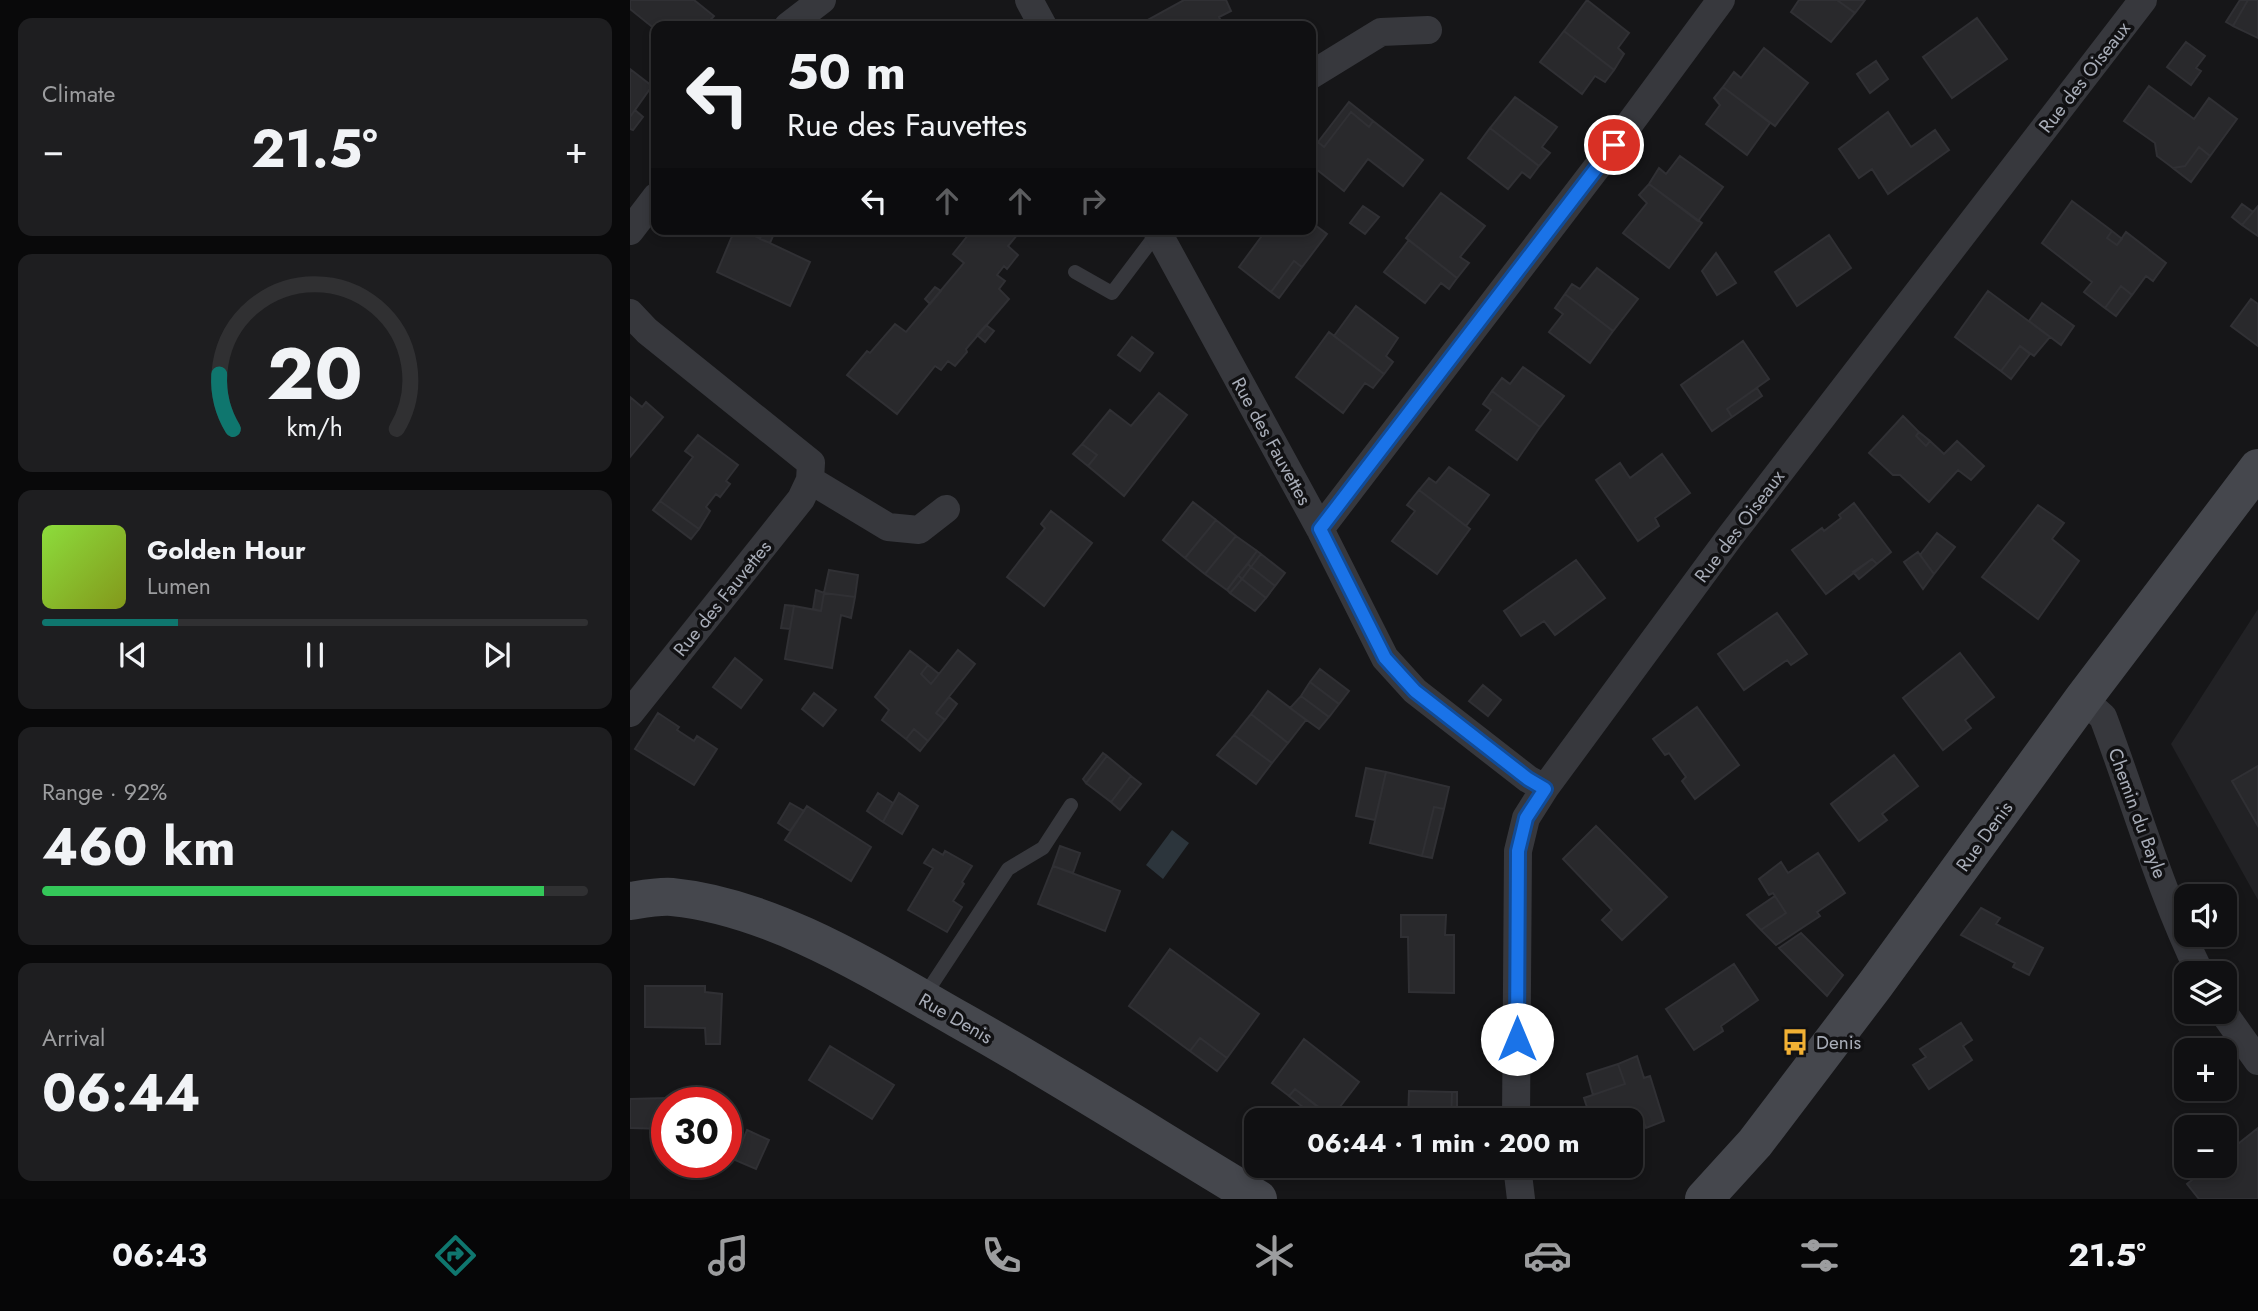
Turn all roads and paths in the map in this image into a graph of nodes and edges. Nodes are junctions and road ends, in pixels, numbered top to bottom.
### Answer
1 (822, 0) edge
2 (1028, 0) edge
3 (1721, 0) edge
4 (2143, 0) edge
5 (795, 21) edge
6 (1041, 21) edge
7 (1429, 30) dead end
8 (1316, 72) edge
9 (651, 204) edge
10 (630, 231) edge
11 (1154, 235) edge
12 (1159, 235) edge
13 (1075, 272) dead end
14 (630, 313) edge
15 (2258, 468) edge
16 (810, 480) junction
17 (946, 509) dead end
18 (1320, 529) junction
19 (2083, 699) junction
20 (630, 713) edge
21 (1545, 789) junction
22 (1071, 805) dead end
23 (635, 897) edge
24 (2195, 961) edge
25 (922, 999) junction
26 (2232, 1024) edge
27 (2258, 1060) edge
28 (1516, 1108) edge
29 (1518, 1178) edge
30 (1258, 1199) edge
31 (1521, 1199) edge
32 (1704, 1199) edge

1 - 5 street
2 - 6 street
3 - 18 street
4 - 21 street, Rue des Oiseaux
7 - 8 street
9 - 10 street
11 - 13 lane
12 - 18 street, Rue des Fauvettes
14 - 16 street
15 - 19 street, Rue Denis
16 - 17 street
16 - 20 street, Rue des Fauvettes
18 - 21 street, Rue des Fauvettes
19 - 24 street, Chemin du Bayle
19 - 32 street, Rue Denis
21 - 28 street, Rue des Oiseaux
22 - 25 lane
23 - 25 street, Rue Denis
25 - 30 street, Rue Denis
26 - 27 street
29 - 31 street

